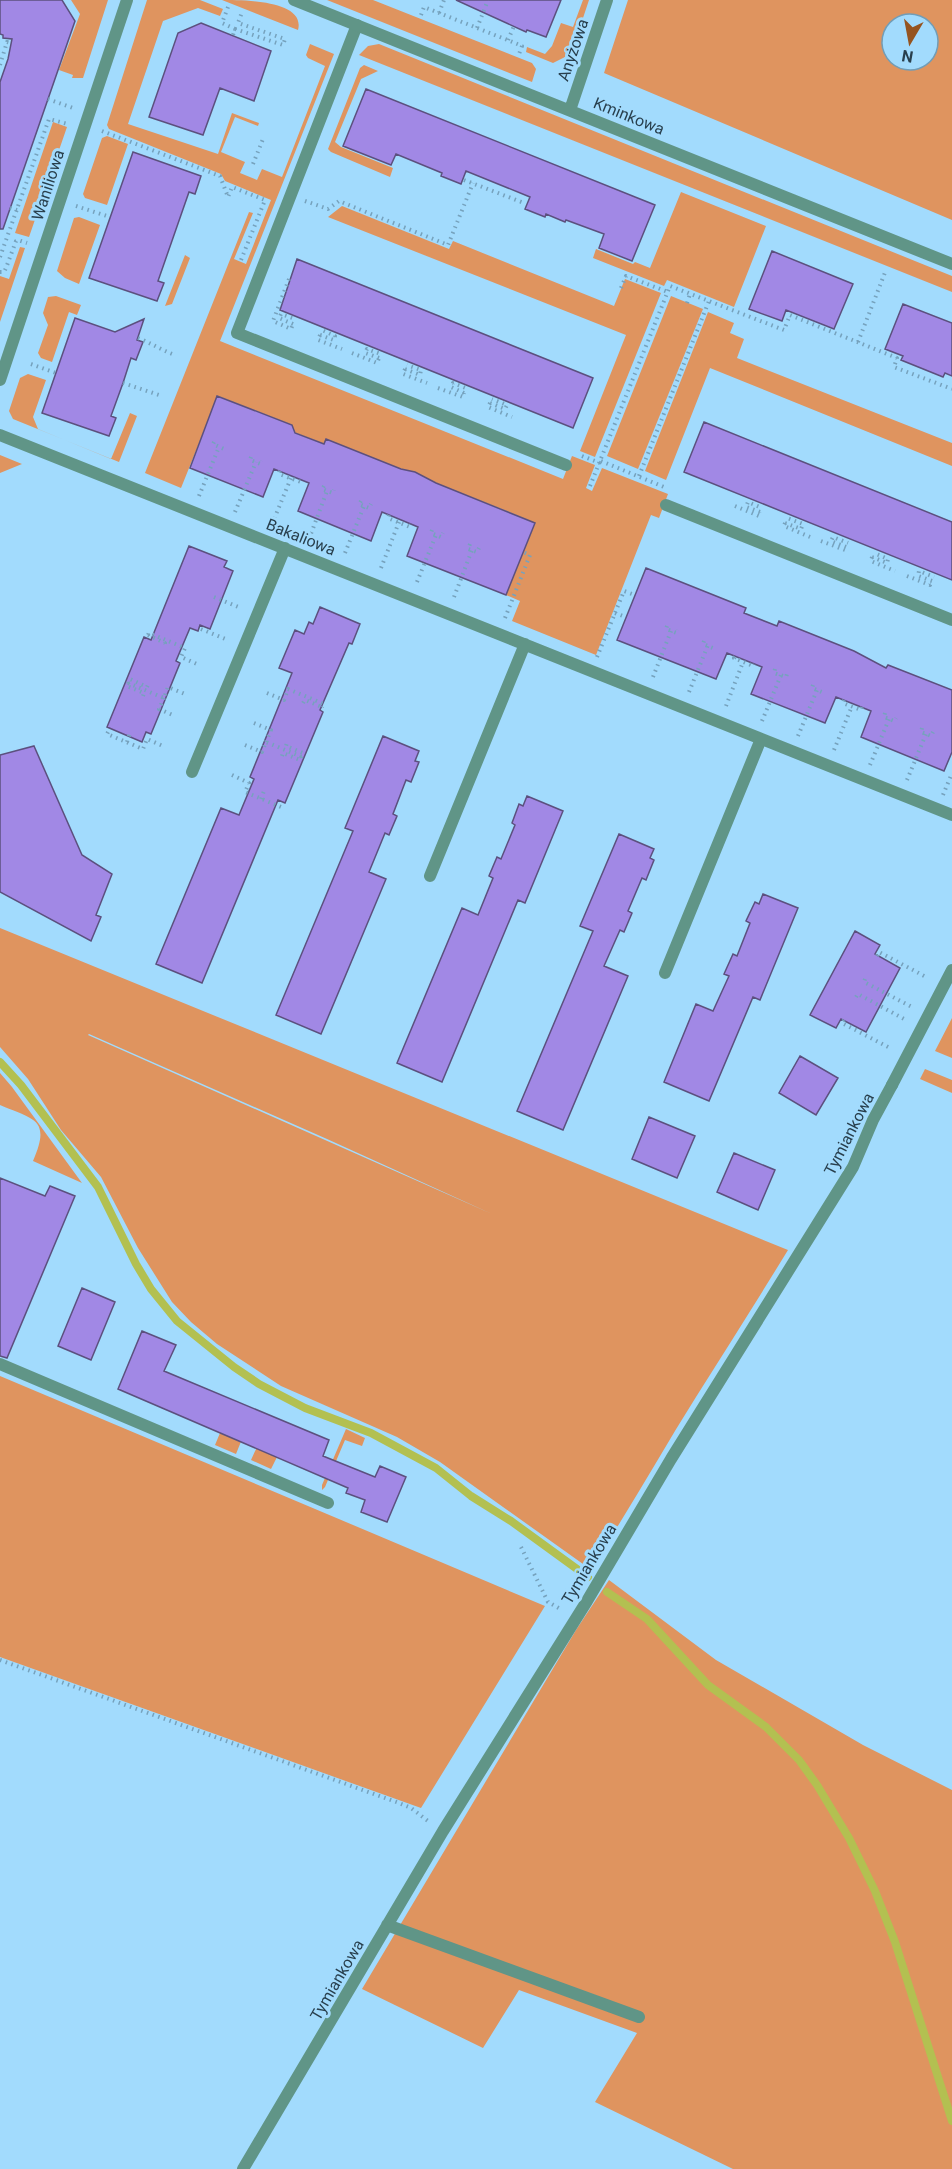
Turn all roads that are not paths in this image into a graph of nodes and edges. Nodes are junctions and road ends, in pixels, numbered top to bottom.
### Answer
1 (127, 0) edge
2 (294, 0) edge
3 (607, 0) edge
4 (357, 25) junction
5 (570, 110) junction
6 (952, 264) edge
7 (0, 380) edge
8 (0, 435) edge
9 (566, 465) dead end
10 (666, 505) road end
11 (285, 548) junction
12 (952, 620) edge
13 (525, 644) junction
14 (761, 739) junction
15 (192, 772) dead end
16 (952, 815) edge
17 (430, 876) dead end
18 (952, 970) edge
19 (665, 973) dead end
20 (0, 1364) edge
21 (328, 1503) dead end
22 (387, 1925) junction
23 (639, 2017) dead end
24 (243, 2169) edge

1 - 7 street, Waniliowa
2 - 4 street, Kminkowa
3 - 5 street, Anyżowa
4 - 5 street, Kminkowa
4 - 9 street
5 - 6 street, Kminkowa
8 - 11 street, Bakaliowa
10 - 12 street
11 - 13 street, Bakaliowa
11 - 15 street
13 - 14 street, Bakaliowa
13 - 17 street
14 - 16 street, Bakaliowa
14 - 19 street
18 - 22 street, Tymiankowa
20 - 21 street
22 - 23 street
22 - 24 street, Tymiankowa

